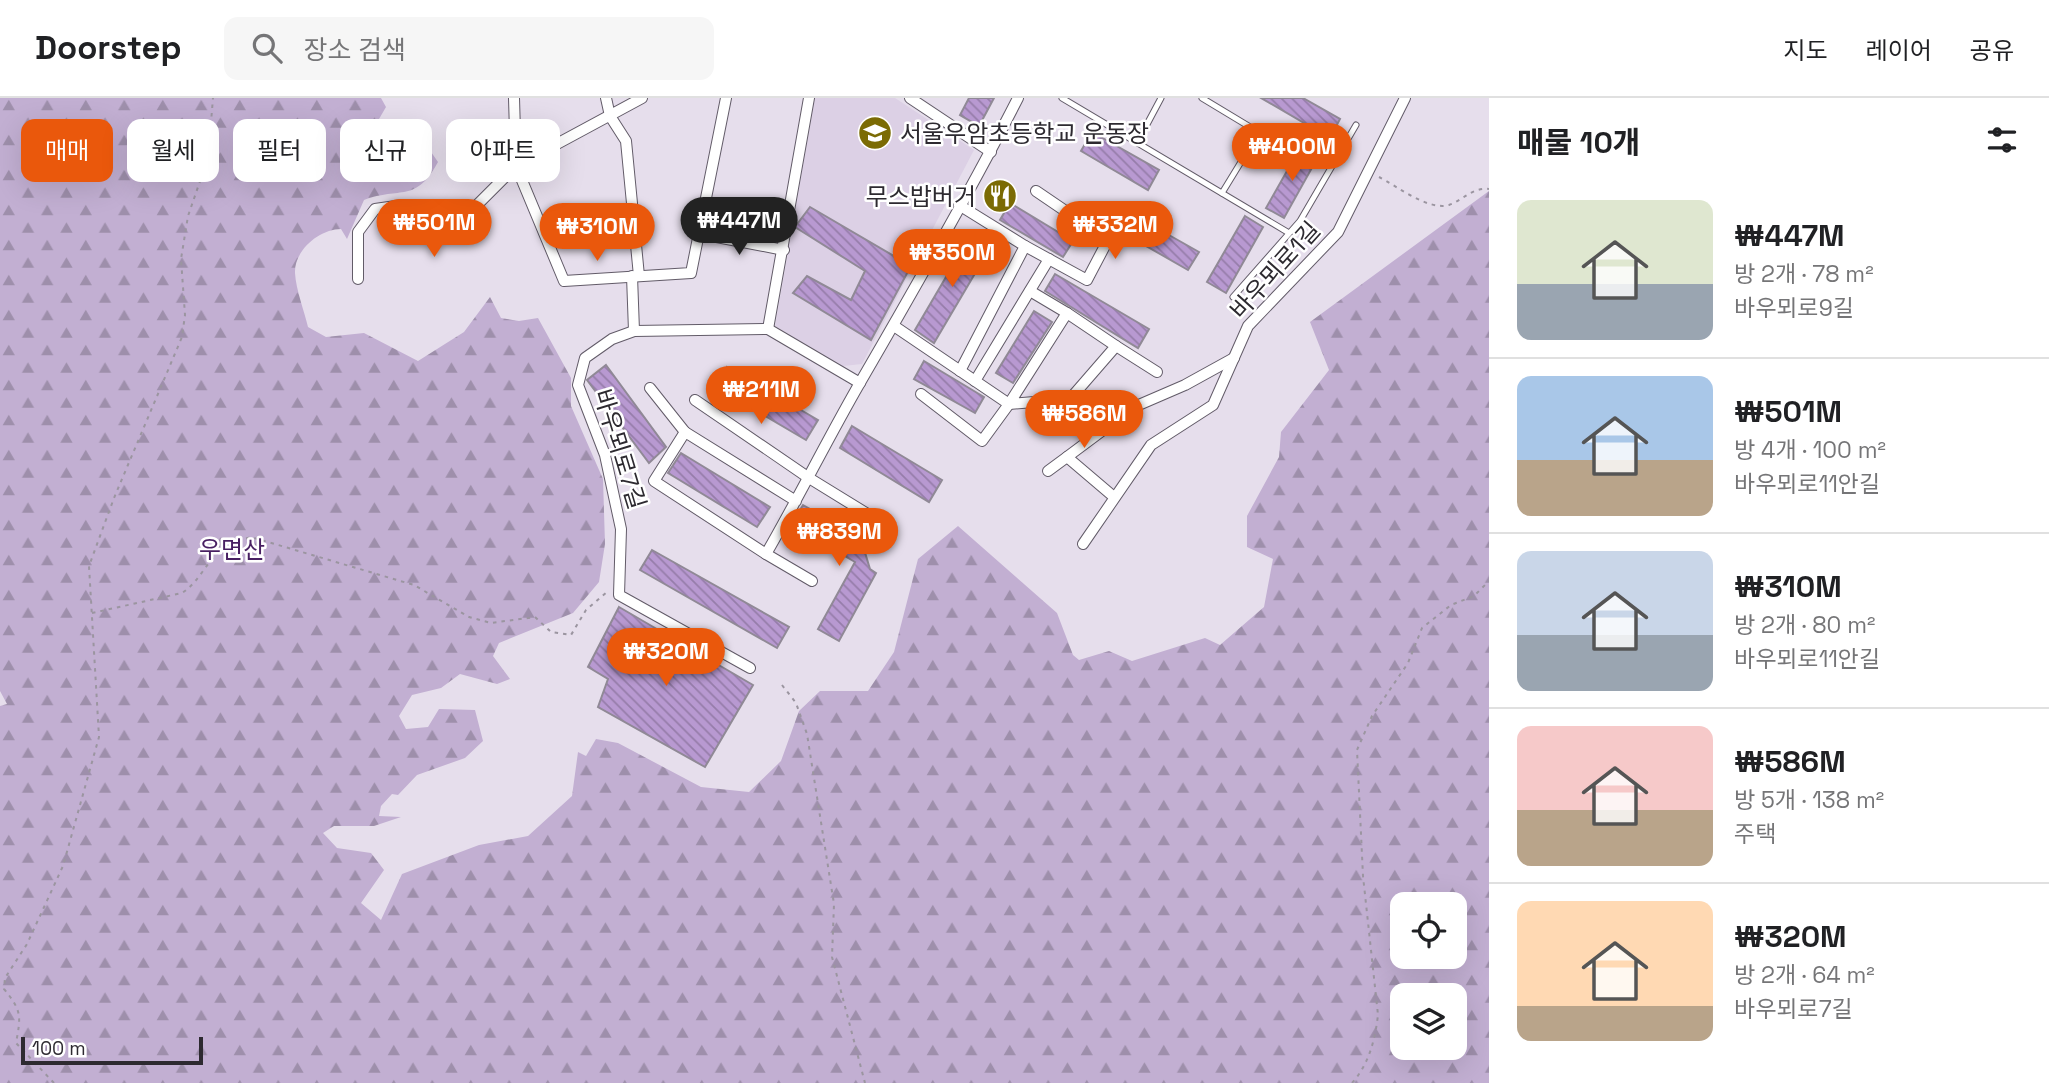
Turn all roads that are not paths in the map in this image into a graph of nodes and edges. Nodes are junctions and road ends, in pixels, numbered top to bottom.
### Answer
1 (514, 98) edge
2 (606, 98) edge
3 (642, 98) edge
4 (726, 98) edge
5 (809, 98) edge
6 (910, 98) edge
7 (1018, 98) edge
8 (1062, 98) edge
9 (1202, 98) edge
10 (1405, 98) edge
11 (1159, 99) edge
12 (610, 116) junction
13 (515, 119) edge
14 (1356, 125) dead end
15 (560, 143) edge
16 (1137, 143) junction
17 (991, 152) junction
18 (500, 182) edge
19 (523, 182) edge
20 (1036, 191) dead end
21 (1222, 193) junction
22 (959, 205) junction
23 (1289, 233) junction
24 (701, 234) junction
25 (1025, 246) junction
26 (784, 250) junction
27 (1049, 259) junction
28 (636, 276) junction
29 (358, 279) dead end
30 (1030, 290) junction
31 (1233, 297) dead end
32 (1067, 313) junction
33 (894, 326) junction
34 (768, 329) junction
35 (634, 331) junction
36 (1116, 346) junction
37 (1234, 358) junction
38 (960, 371) junction
39 (1157, 372) dead end
40 (975, 381) junction
41 (860, 383) junction
42 (650, 388) dead end
43 (921, 394) dead end
44 (695, 400) dead end
45 (1009, 404) junction
46 (685, 432) junction
47 (1068, 457) junction
48 (1048, 471) dead end
49 (809, 478) junction
50 (1114, 497) junction
51 (796, 501) junction
52 (887, 526) dead end
53 (1083, 544) dead end
54 (766, 554) junction
55 (812, 582) dead end
56 (750, 668) dead end

1 - 13 street
2 - 12 street
3 - 12 street
4 - 24 street
5 - 26 street
6 - 17 street
7 - 17 street
8 - 16 lane
9 - 21 lane
10 - 37 street, 바우뫼로1길
11 - 16 lane
12 - 15 street
12 - 28 street
14 - 23 lane
16 - 21 lane
17 - 22 street
18 - 29 street
19 - 28 street
20 - 27 street
21 - 23 lane
22 - 25 street
22 - 33 street
23 - 31 lane
24 - 26 street
24 - 28 street
25 - 27 street
25 - 38 street
26 - 34 street
27 - 30 street
28 - 35 street
30 - 32 street
30 - 40 street
32 - 36 street
32 - 45 street
33 - 38 street
33 - 41 street
34 - 35 street, 바우뫼로7길
34 - 41 street
35 - 56 street, 바우뫼로7길
36 - 39 street
36 - 45 street
37 - 47 street
37 - 50 street, 바우뫼로1길
38 - 40 street
40 - 45 street
41 - 49 street
42 - 46 street
43 - 45 street
44 - 49 street
46 - 51 street
46 - 54 street
47 - 48 street
47 - 50 street
49 - 51 street
49 - 52 street
50 - 53 street, 바우뫼로1길
51 - 54 street
54 - 55 street

